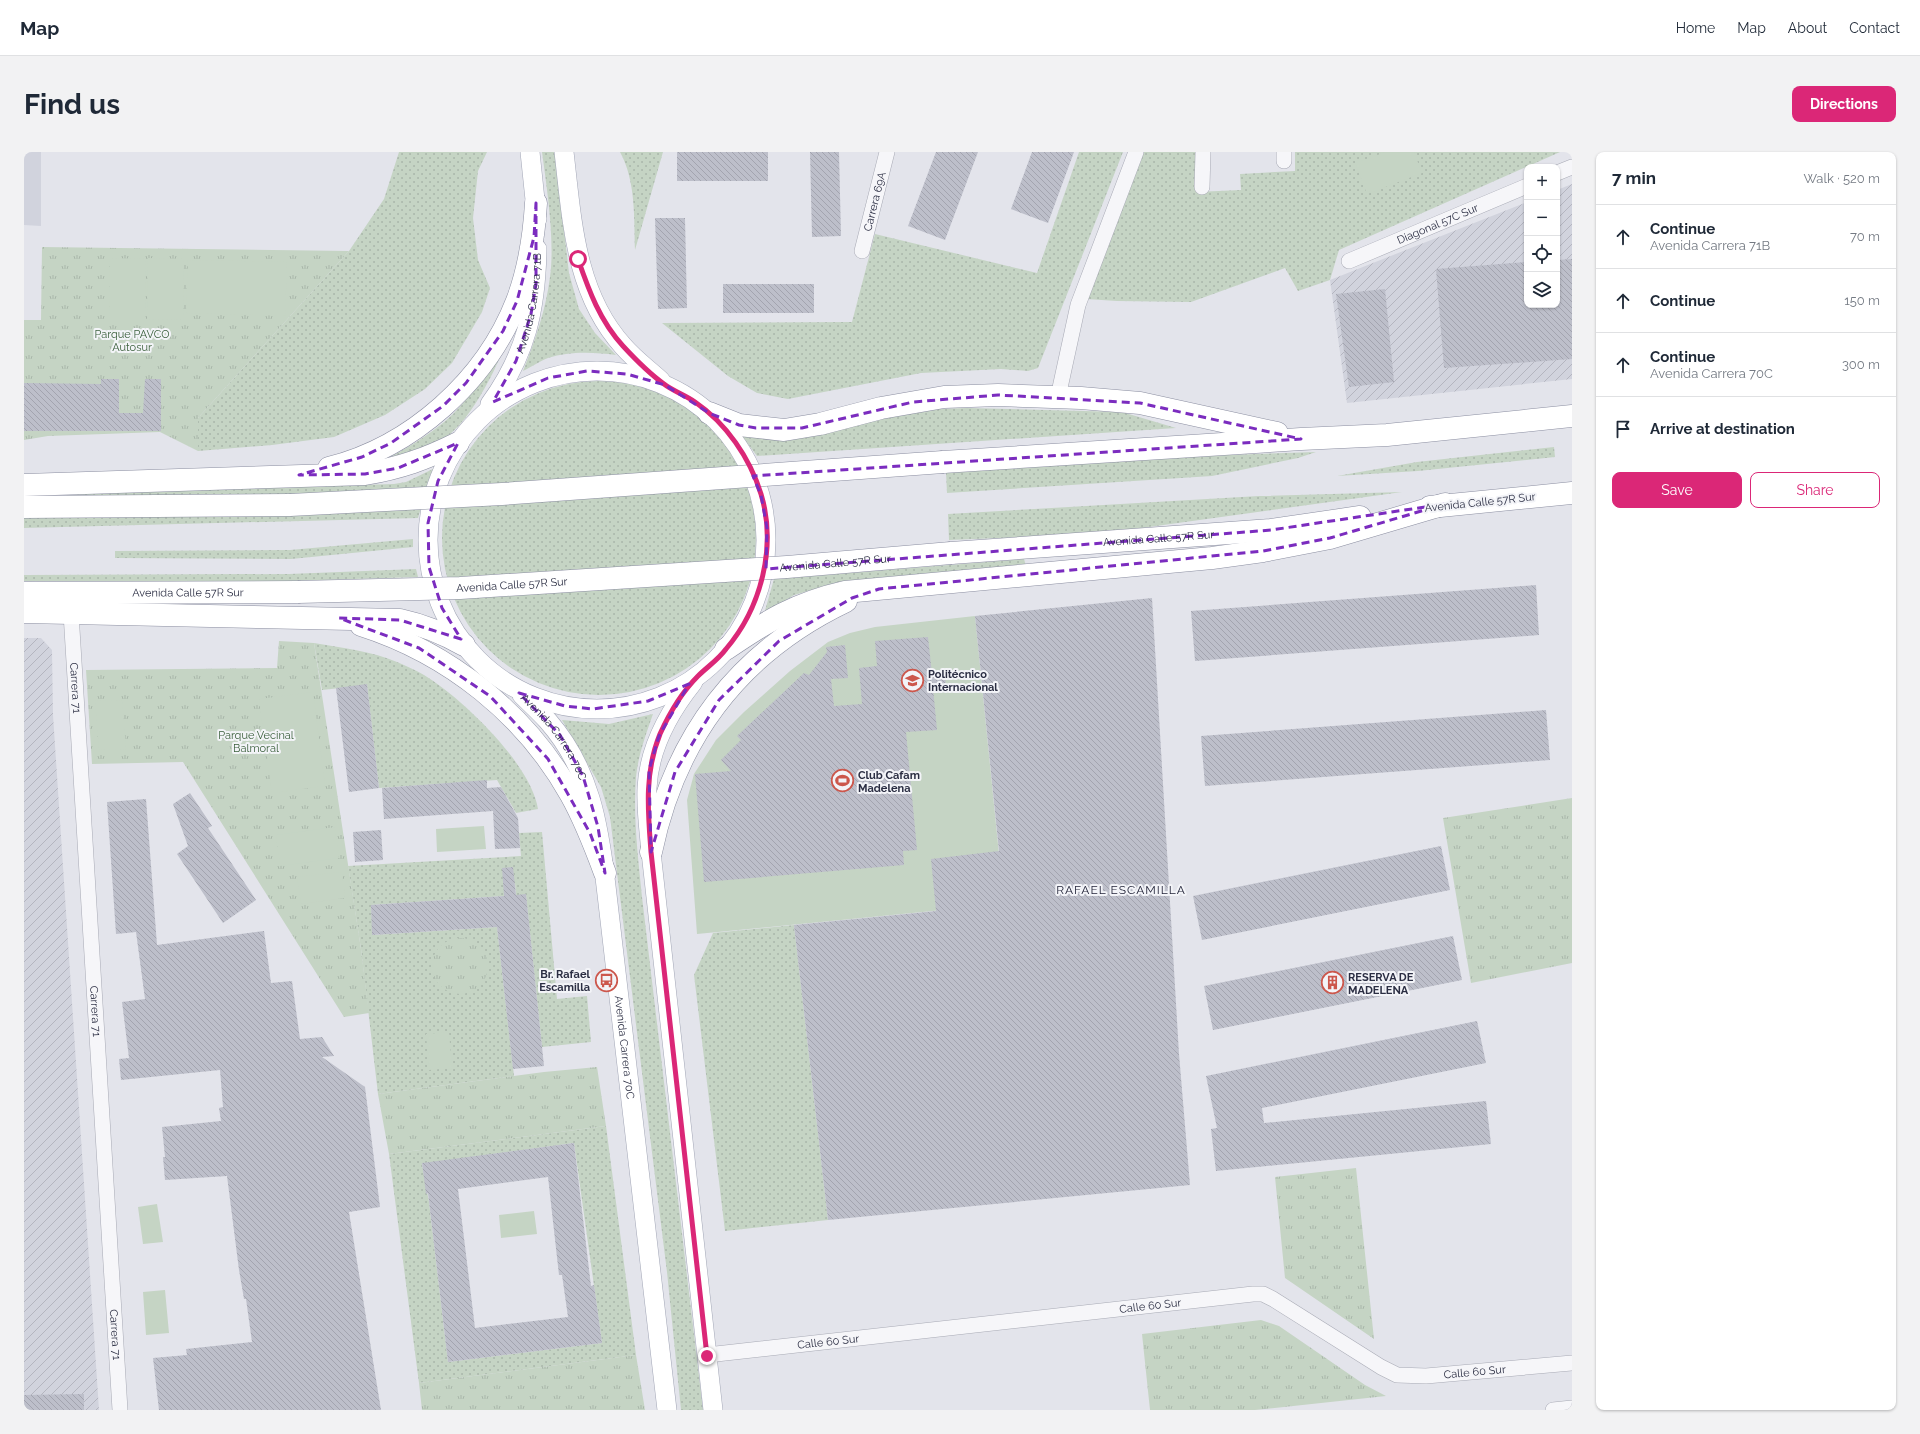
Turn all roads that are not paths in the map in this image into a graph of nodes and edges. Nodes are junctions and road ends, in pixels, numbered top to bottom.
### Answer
1 (530, 152) edge
2 (564, 152) edge
3 (887, 152) edge
4 (1136, 152) edge
5 (1203, 152) edge
6 (1572, 167) edge
7 (1560, 172) edge
8 (1202, 187) dead end
9 (1524, 187) edge
10 (536, 203) junction
11 (862, 250) dead end
12 (1348, 260) dead end
13 (665, 385) junction
14 (1058, 397) junction
15 (709, 413) junction
16 (1572, 416) edge
17 (479, 418) junction
18 (1301, 439) junction
19 (458, 443) junction
20 (299, 475) junction
21 (24, 485) edge
22 (1572, 493) edge
23 (1445, 504) junction
24 (24, 507) edge
25 (879, 589) junction
26 (24, 593) edge
27 (24, 612) edge
28 (71, 613) junction
29 (339, 618) junction
30 (464, 645) junction
31 (726, 649) junction
32 (698, 676) junction
33 (513, 687) junction
34 (651, 852) junction
35 (604, 873) junction
36 (707, 1356) junction
37 (1572, 1363) edge
38 (1572, 1408) edge
39 (120, 1410) edge
40 (668, 1410) edge
41 (713, 1410) edge
42 (1553, 1410) edge

1 - 10 main road, Avenida Carrera 71B
2 - 13 main road
3 - 11 street, Carrera 69A
4 - 14 street
5 - 8 street
6 - 7 street
9 - 12 street, Diagonal 57C Sur
10 - 17 main road, Avenida Carrera 71B
10 - 20 highway
13 - 15 main road
13 - 17 main road
14 - 15 highway
14 - 18 highway
15 - 31 main road
16 - 18 highway
17 - 19 main road
18 - 24 highway, bridge
19 - 20 highway
19 - 30 main road
20 - 21 highway
22 - 23 highway, Avenida Calle 57R Sur
23 - 25 highway
23 - 26 highway, Avenida Calle 57R Sur, bridge
25 - 31 highway
25 - 34 highway
27 - 28 highway
28 - 29 highway
28 - 39 street, Carrera 71
29 - 30 highway
29 - 35 highway
30 - 33 main road
31 - 32 main road
32 - 33 main road
32 - 34 main road
33 - 35 main road, Avenida Carrera 70C
34 - 36 main road
35 - 40 main road, Avenida Carrera 70C
36 - 37 street, Calle 60 Sur
36 - 41 main road
38 - 42 street

